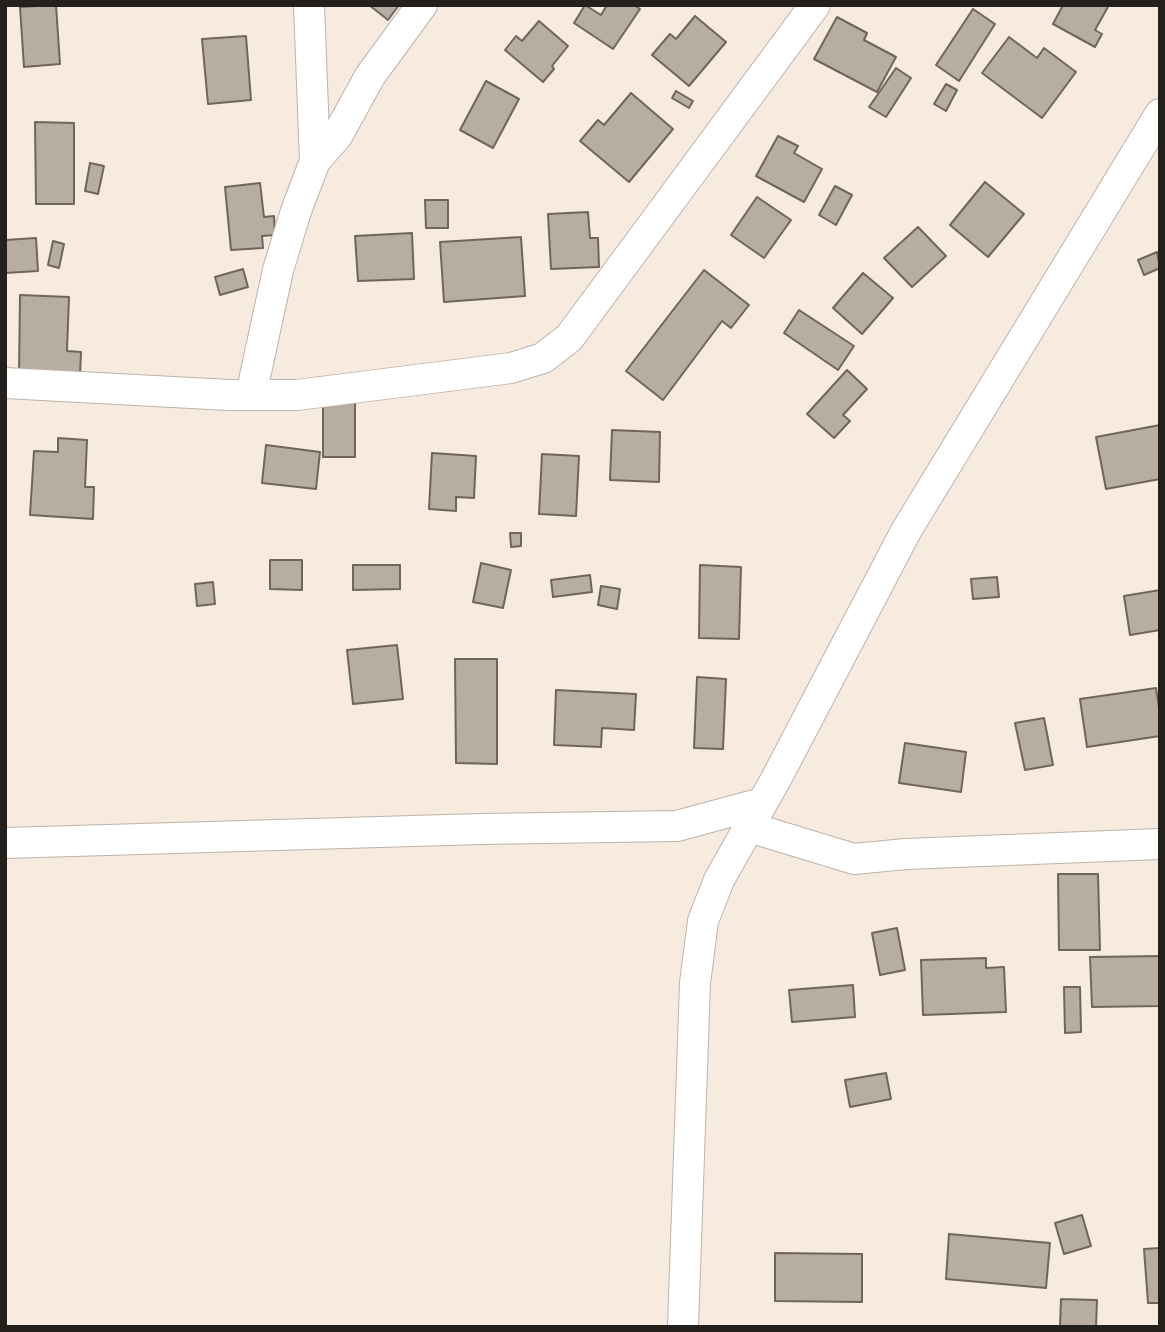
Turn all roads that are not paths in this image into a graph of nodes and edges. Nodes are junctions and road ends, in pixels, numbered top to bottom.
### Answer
1 (309, 5) edge
2 (422, 5) edge
3 (815, 5) edge
4 (1160, 114) edge
5 (315, 161) junction
6 (5, 383) edge
7 (251, 395) junction
8 (755, 815) junction
9 (5, 843) edge
10 (1160, 844) edge
11 (683, 1327) edge

1 - 5 street
2 - 5 street
3 - 7 street
4 - 8 street
5 - 7 street
6 - 7 street
8 - 9 street
8 - 10 street
8 - 11 street

